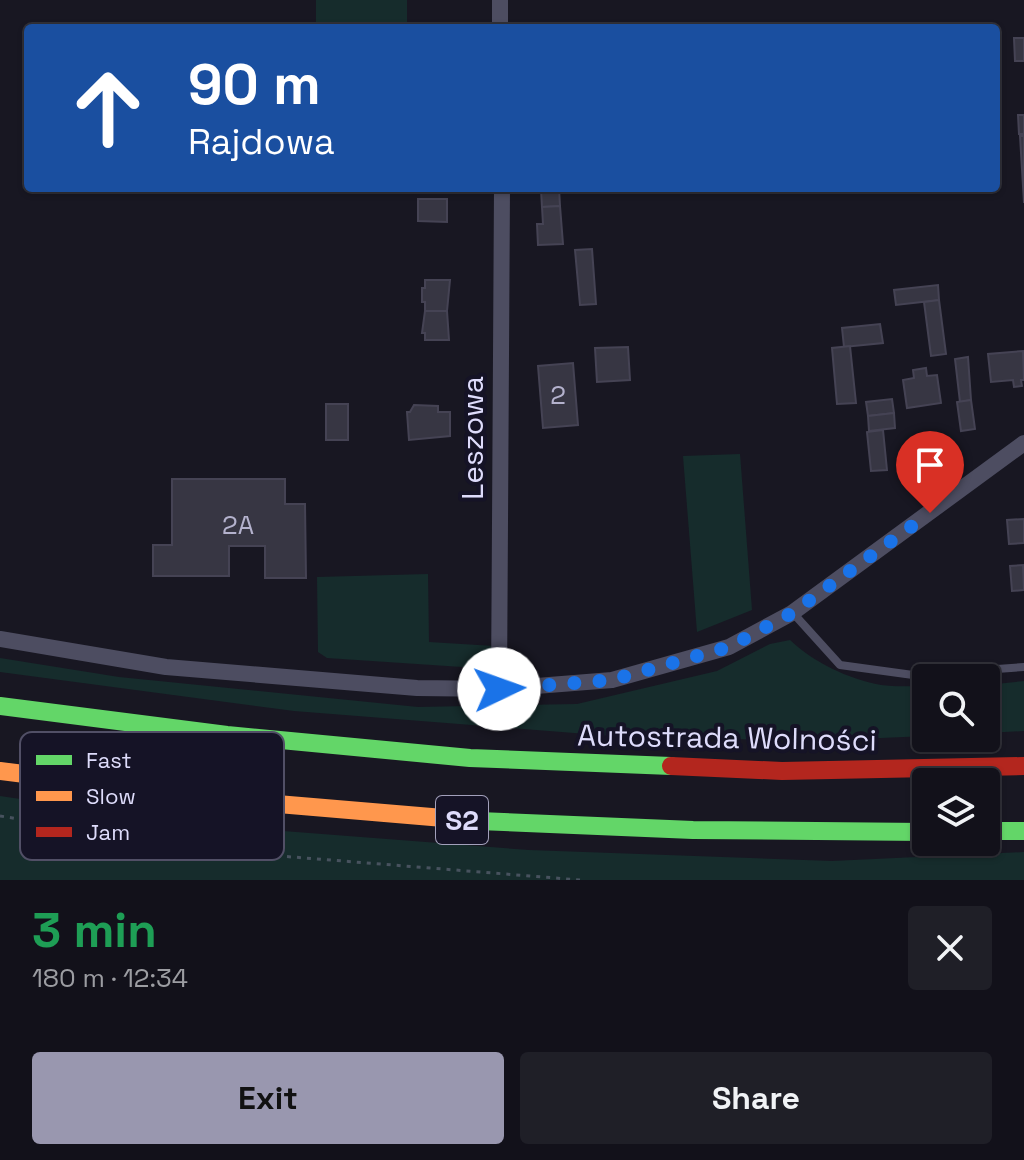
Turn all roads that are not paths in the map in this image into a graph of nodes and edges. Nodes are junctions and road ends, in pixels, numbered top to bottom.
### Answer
1 (500, 0) edge
2 (500, 24) edge
3 (502, 192) edge
4 (1024, 443) edge
5 (792, 613) junction
6 (0, 639) edge
7 (1024, 667) edge
8 (499, 689) junction
9 (0, 706) edge
10 (204, 732) edge
11 (284, 740) edge
12 (1024, 766) edge
13 (0, 771) edge
14 (20, 774) edge
15 (284, 807) edge
16 (1000, 831) edge
17 (1024, 831) edge
18 (912, 832) edge

1 - 2 street
3 - 8 street, Leszowa
4 - 5 street
5 - 7 lane
5 - 8 street
6 - 8 street
9 - 10 highway, Autostrada Wolności
11 - 12 highway, Autostrada Wolności
13 - 14 highway, S2
15 - 18 highway, S2
16 - 17 highway

